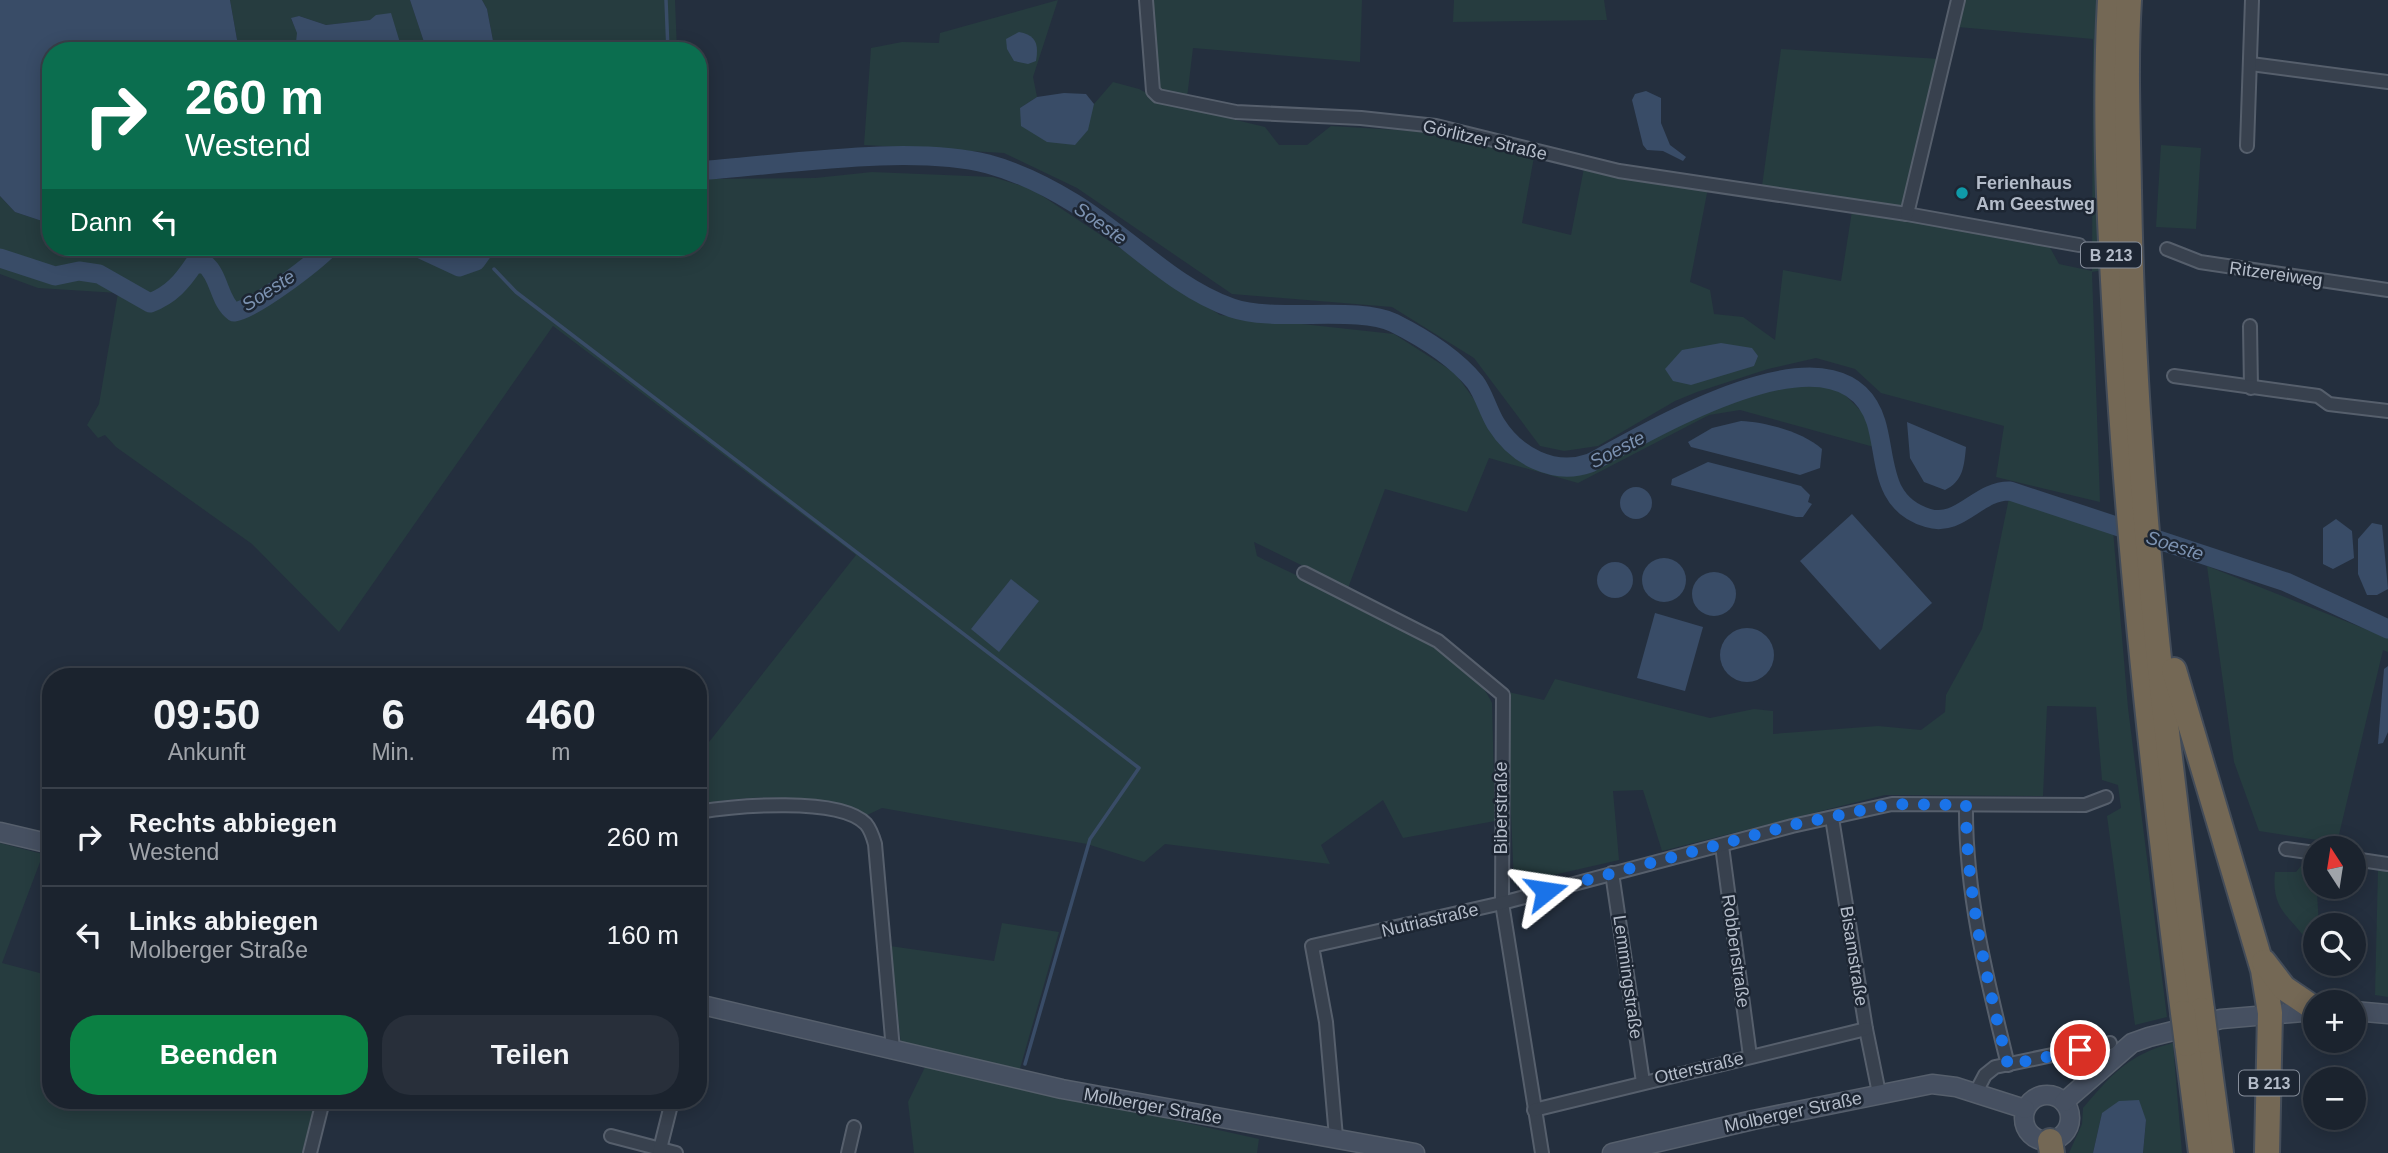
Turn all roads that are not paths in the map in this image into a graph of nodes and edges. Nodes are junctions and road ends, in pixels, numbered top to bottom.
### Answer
1 (1146, 0) edge
2 (1958, 0) edge
3 (2110, 0) edge
4 (2129, 0) edge
5 (2252, 0) edge
6 (2251, 64) junction
7 (2388, 82) edge
8 (2248, 146) dead end
9 (1908, 214) junction
10 (2079, 245) dead end
11 (2167, 249) dead end
12 (2388, 290) edge
13 (2250, 326) dead end
14 (2174, 376) dead end
15 (2250, 388) junction
16 (2388, 411) edge
17 (2137, 510) junction
18 (2140, 547) junction
19 (1304, 573) dead end
20 (2106, 797) dead end
21 (1966, 805) junction
22 (707, 811) edge
23 (1832, 818) junction
24 (0, 832) edge
25 (42, 842) edge
26 (1722, 846) junction
27 (2286, 849) dead end
28 (2303, 851) edge
29 (2366, 861) edge
30 (2388, 864) edge
31 (1612, 873) junction
32 (1502, 903) junction
33 (2260, 955) junction
34 (2303, 1001) edge
35 (707, 1006) edge
36 (2303, 1011) edge
37 (2366, 1012) edge
38 (2270, 1013) junction
39 (2388, 1014) edge
40 (1866, 1029) junction
41 (2196, 1043) junction
42 (2110, 1044) dead end
43 (893, 1050) junction
44 (1750, 1056) junction
45 (2008, 1065) junction
46 (1643, 1082) junction
47 (1976, 1092) junction
48 (1879, 1093) junction
49 (2064, 1102) junction
50 (321, 1109) edge
51 (670, 1109) edge
52 (2025, 1109) junction
53 (1534, 1110) junction
54 (854, 1127) dead end
55 (611, 1136) dead end
56 (1336, 1137) junction
57 (2051, 1147) edge
58 (660, 1151) edge
59 (310, 1153) edge
60 (676, 1153) edge
61 (848, 1153) edge
62 (1415, 1153) edge
63 (1542, 1153) edge
64 (1612, 1153) edge
65 (2201, 1153) edge
66 (2221, 1153) edge
67 (2267, 1153) edge

1 - 9 street, Görlitzer Straße
2 - 9 street
3 - 17 highway, B 213
4 - 17 highway, B 213
5 - 6 street
6 - 7 street
6 - 8 street
9 - 10 street, Görlitzer Straße
11 - 12 street, Ritzereiweg
13 - 15 street
14 - 15 street
15 - 16 street
17 - 18 highway, B 213
18 - 33 highway, B 213
18 - 41 highway, B 213, bridge
19 - 32 street, Biberstraße
20 - 21 street, Nutriastraße
21 - 23 street, Nutriastraße
21 - 45 street
22 - 43 street
23 - 26 street, Nutriastraße
23 - 40 street, Bisamstraße
24 - 25 main road
26 - 31 street, Nutriastraße
26 - 44 street, Robbenstraße
27 - 28 street
29 - 30 street
31 - 32 street, Nutriastraße
31 - 46 street, Lemmingstraße
32 - 53 street, Biberstraße
32 - 56 street, Nutriastraße
33 - 34 highway, B 213
33 - 38 highway, B 213
35 - 43 main road, Molberger Straße
36 - 38 main road
37 - 39 main road
38 - 49 main road
38 - 67 highway, B 213
40 - 44 street, Otterstraße
40 - 48 street, Bisamstraße
41 - 65 highway, B 213
41 - 66 highway, B 213
42 - 45 street
43 - 56 main road, Molberger Straße
44 - 46 street, Otterstraße
45 - 47 street
46 - 53 street, Otterstraße
47 - 48 main road, Molberger Straße
47 - 52 main road, Molberger Straße
48 - 64 main road, Molberger Straße
49 - 52 main road
49 - 57 main road
50 - 59 street
51 - 58 street
52 - 57 main road
53 - 63 street, Biberstraße
54 - 61 street
55 - 58 street
56 - 62 main road, Molberger Straße
58 - 60 street

